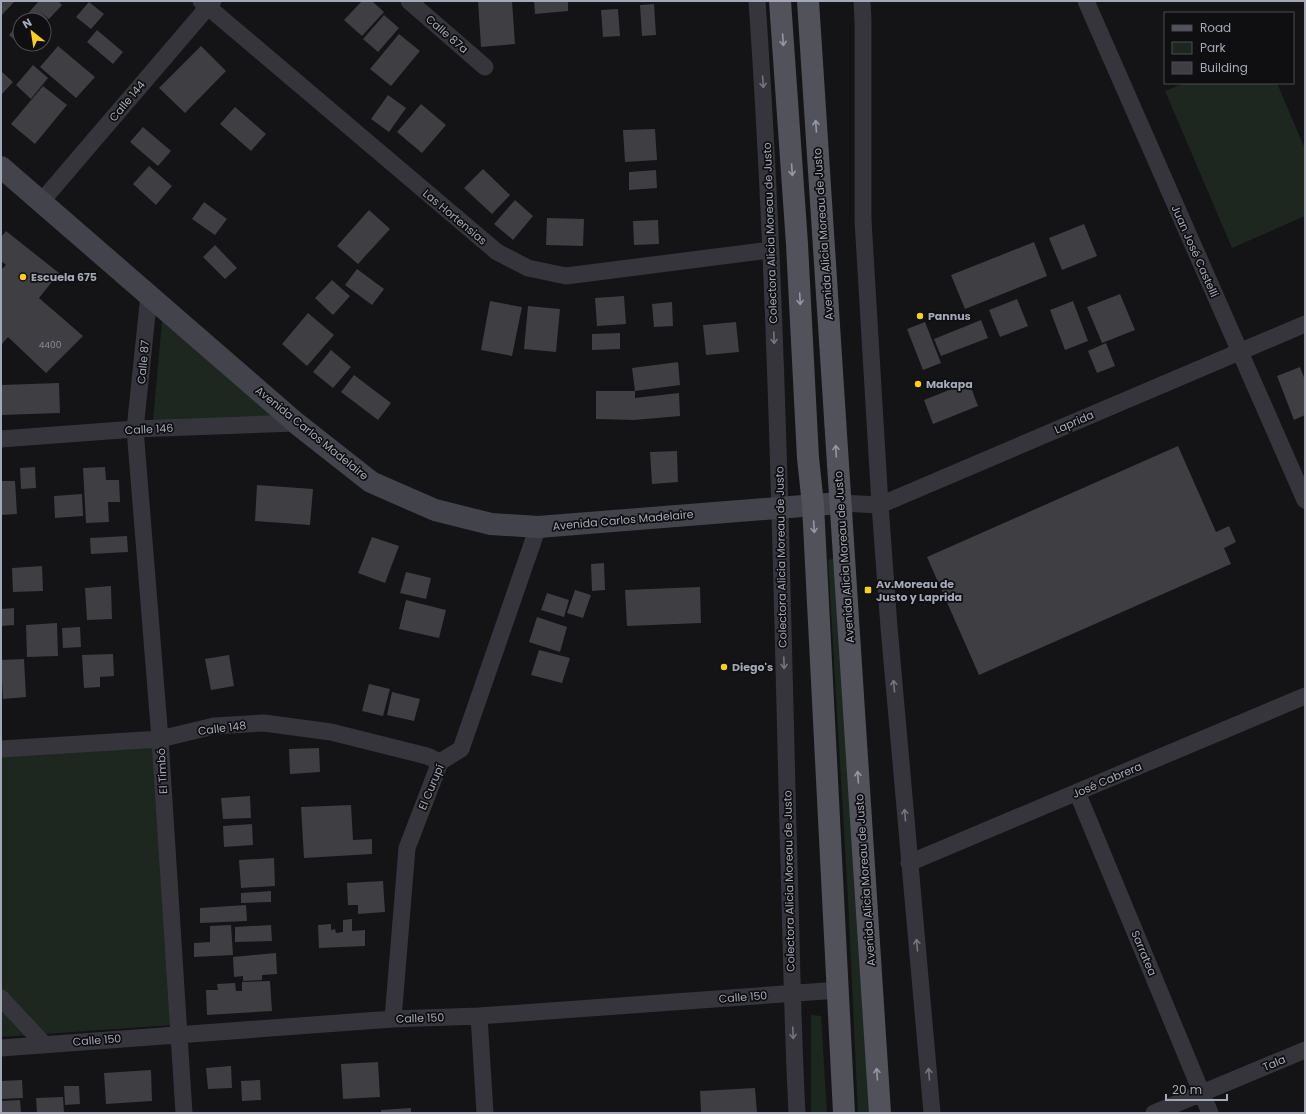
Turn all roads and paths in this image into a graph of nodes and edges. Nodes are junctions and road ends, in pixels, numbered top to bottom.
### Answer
1 (409, 1) edge
2 (757, 1) edge
3 (780, 1) edge
4 (808, 1) edge
5 (862, 1) edge
6 (1086, 1) edge
7 (207, 3) edge
8 (485, 67) dead end
9 (1, 167) edge
10 (42, 202) junction
11 (770, 250) junction
12 (149, 295) junction
13 (1305, 324) edge
14 (1239, 352) junction
15 (296, 423) junction
16 (135, 429) junction
17 (1, 439) edge
18 (1305, 500) edge
19 (840, 503) junction
20 (813, 505) junction
21 (880, 505) junction
22 (780, 508) junction
23 (538, 527) junction
24 (1305, 696) edge
25 (160, 739) junction
26 (1, 749) edge
27 (440, 762) junction
28 (1077, 792) junction
29 (909, 863) junction
30 (839, 990) junction
31 (791, 994) junction
32 (1, 998) edge
33 (479, 1016) junction
34 (393, 1019) junction
35 (178, 1034) junction
36 (44, 1044) junction
37 (1, 1048) edge
38 (1305, 1050) edge
39 (1202, 1093) junction
40 (184, 1113) edge
41 (485, 1113) edge
42 (797, 1113) edge
43 (844, 1113) edge
44 (880, 1113) edge
45 (932, 1113) edge
46 (1154, 1113) edge
47 (1210, 1113) edge

1 - 8 street, Calle 87a
2 -> 11 street, Colectora Alicia Moreau de Justo
3 -> 20 main road
19 -> 4 main road, Avenida Alicia Moreau de Justo
5 - 21 street
6 - 14 street, Juan José Castelli
7 - 10 street, Calle 144
7 - 11 street, Las Hortensias
9 - 10 main road, Avenida Carlos Madelaire
10 - 12 main road, Avenida Carlos Madelaire
11 -> 22 street, Colectora Alicia Moreau de Justo
12 - 15 main road, Avenida Carlos Madelaire
12 - 16 street, Calle 87
13 - 14 street, Laprida
14 - 18 street, Juan José Castelli
14 - 21 street, Laprida
15 - 16 street, Calle 146
15 - 23 main road, Avenida Carlos Madelaire
16 - 17 street, Calle 146
16 - 25 street, El Timbó
19 - 20 main road, Avenida Carlos Madelaire
19 - 21 street, Laprida
44 -> 19 main road, Avenida Alicia Moreau de Justo
20 - 22 main road, Avenida Carlos Madelaire
20 -> 30 main road
29 -> 21 street
22 - 23 main road, Avenida Carlos Madelaire
22 -> 31 street, Colectora Alicia Moreau de Justo
23 - 27 street, El Curupí
24 - 28 street, José Cabrera
25 - 26 street, Calle 148
25 - 27 street, Calle 148
25 - 35 street, El Timbó
27 - 34 street, El Curupí
28 - 29 street, José Cabrera
28 - 39 street, Sarratea
45 -> 29 street
30 - 31 street, Calle 150
30 - 43 main road
31 - 33 street, Calle 150
31 -> 42 street, Colectora Alicia Moreau de Justo
32 - 36 street
33 - 34 street, Calle 150
33 - 41 street
34 - 35 street, Calle 150
35 - 36 street, Calle 150
35 - 40 street, El Timbó
36 - 37 street, Calle 150
38 - 39 street, Tala
39 - 46 street, Tala
39 - 47 street, Sarratea

